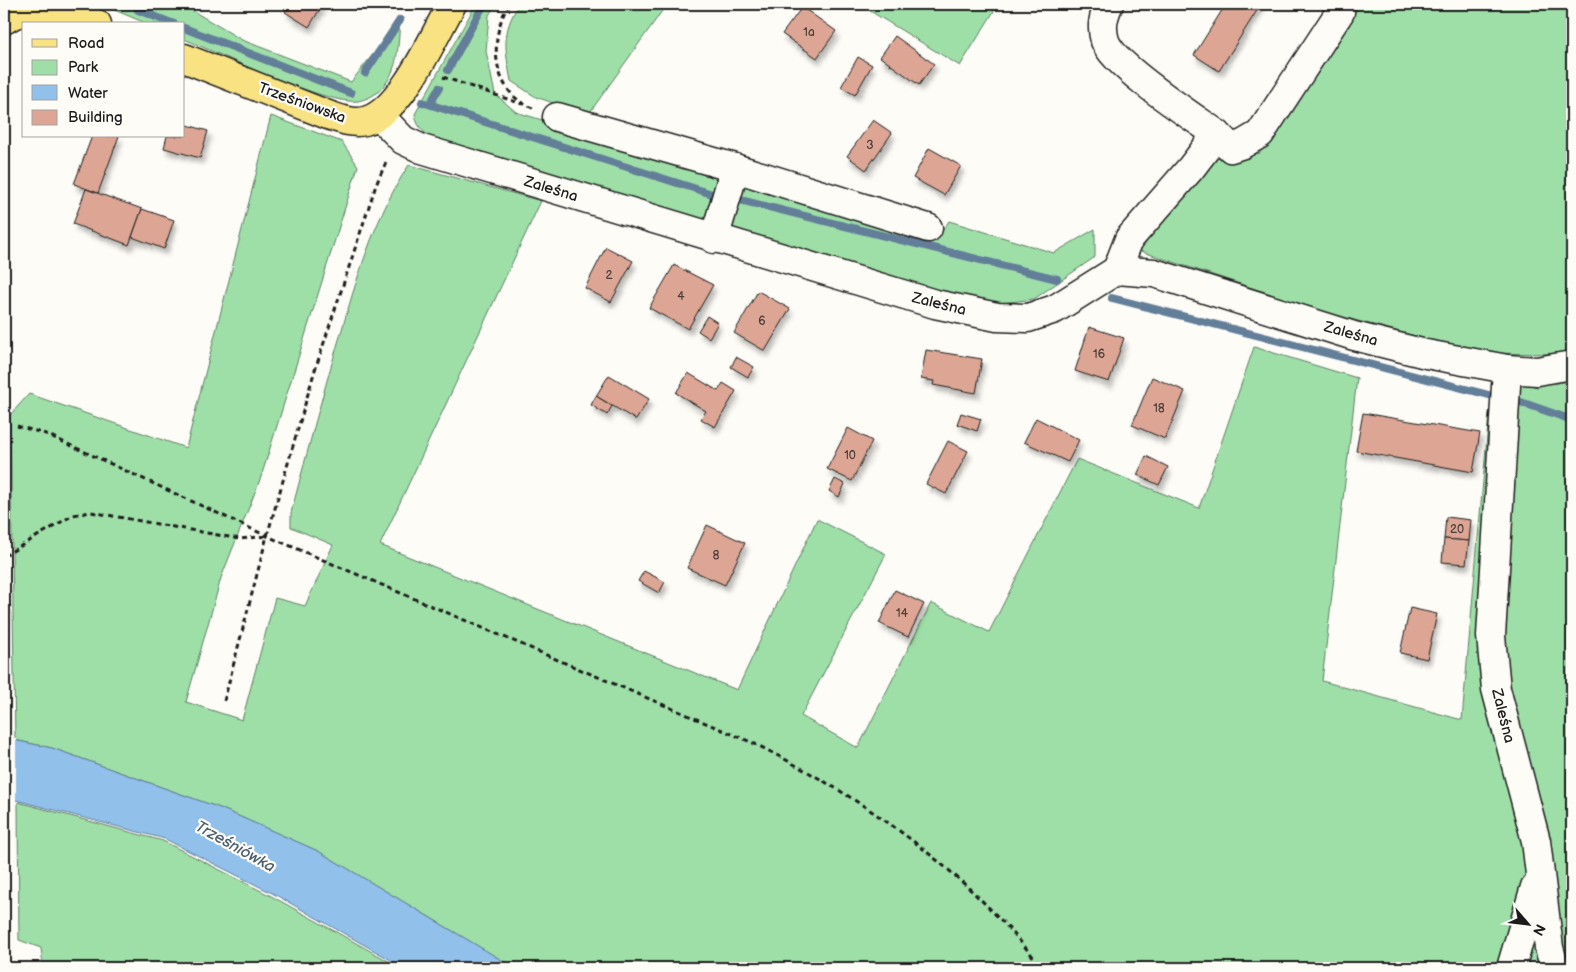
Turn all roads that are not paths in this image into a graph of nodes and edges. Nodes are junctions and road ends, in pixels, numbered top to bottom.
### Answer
1 (452, 4) edge
2 (1109, 4) edge
3 (1341, 4) edge
4 (13, 11) edge
5 (92, 22) edge
6 (185, 58) edge
7 (379, 115) junction
8 (558, 117) road end
9 (1217, 134) junction
10 (735, 168) junction
11 (928, 228) dead end
12 (714, 239) junction
13 (1116, 270) junction
14 (1572, 365) edge
15 (1507, 370) junction
16 (1541, 880) junction
17 (1511, 968) edge
18 (1555, 968) edge

1 - 7 main road
2 - 9 street
3 - 9 street
4 - 5 main road
6 - 7 main road, Trześniowska
7 - 12 street, Zaleśna
8 - 10 street
9 - 13 street
10 - 11 street
10 - 12 street
12 - 13 street, Zaleśna
13 - 15 street, Zaleśna
14 - 15 street, Zaleśna
15 - 16 street, Zaleśna
16 - 17 street
16 - 18 street, Zaleśna

